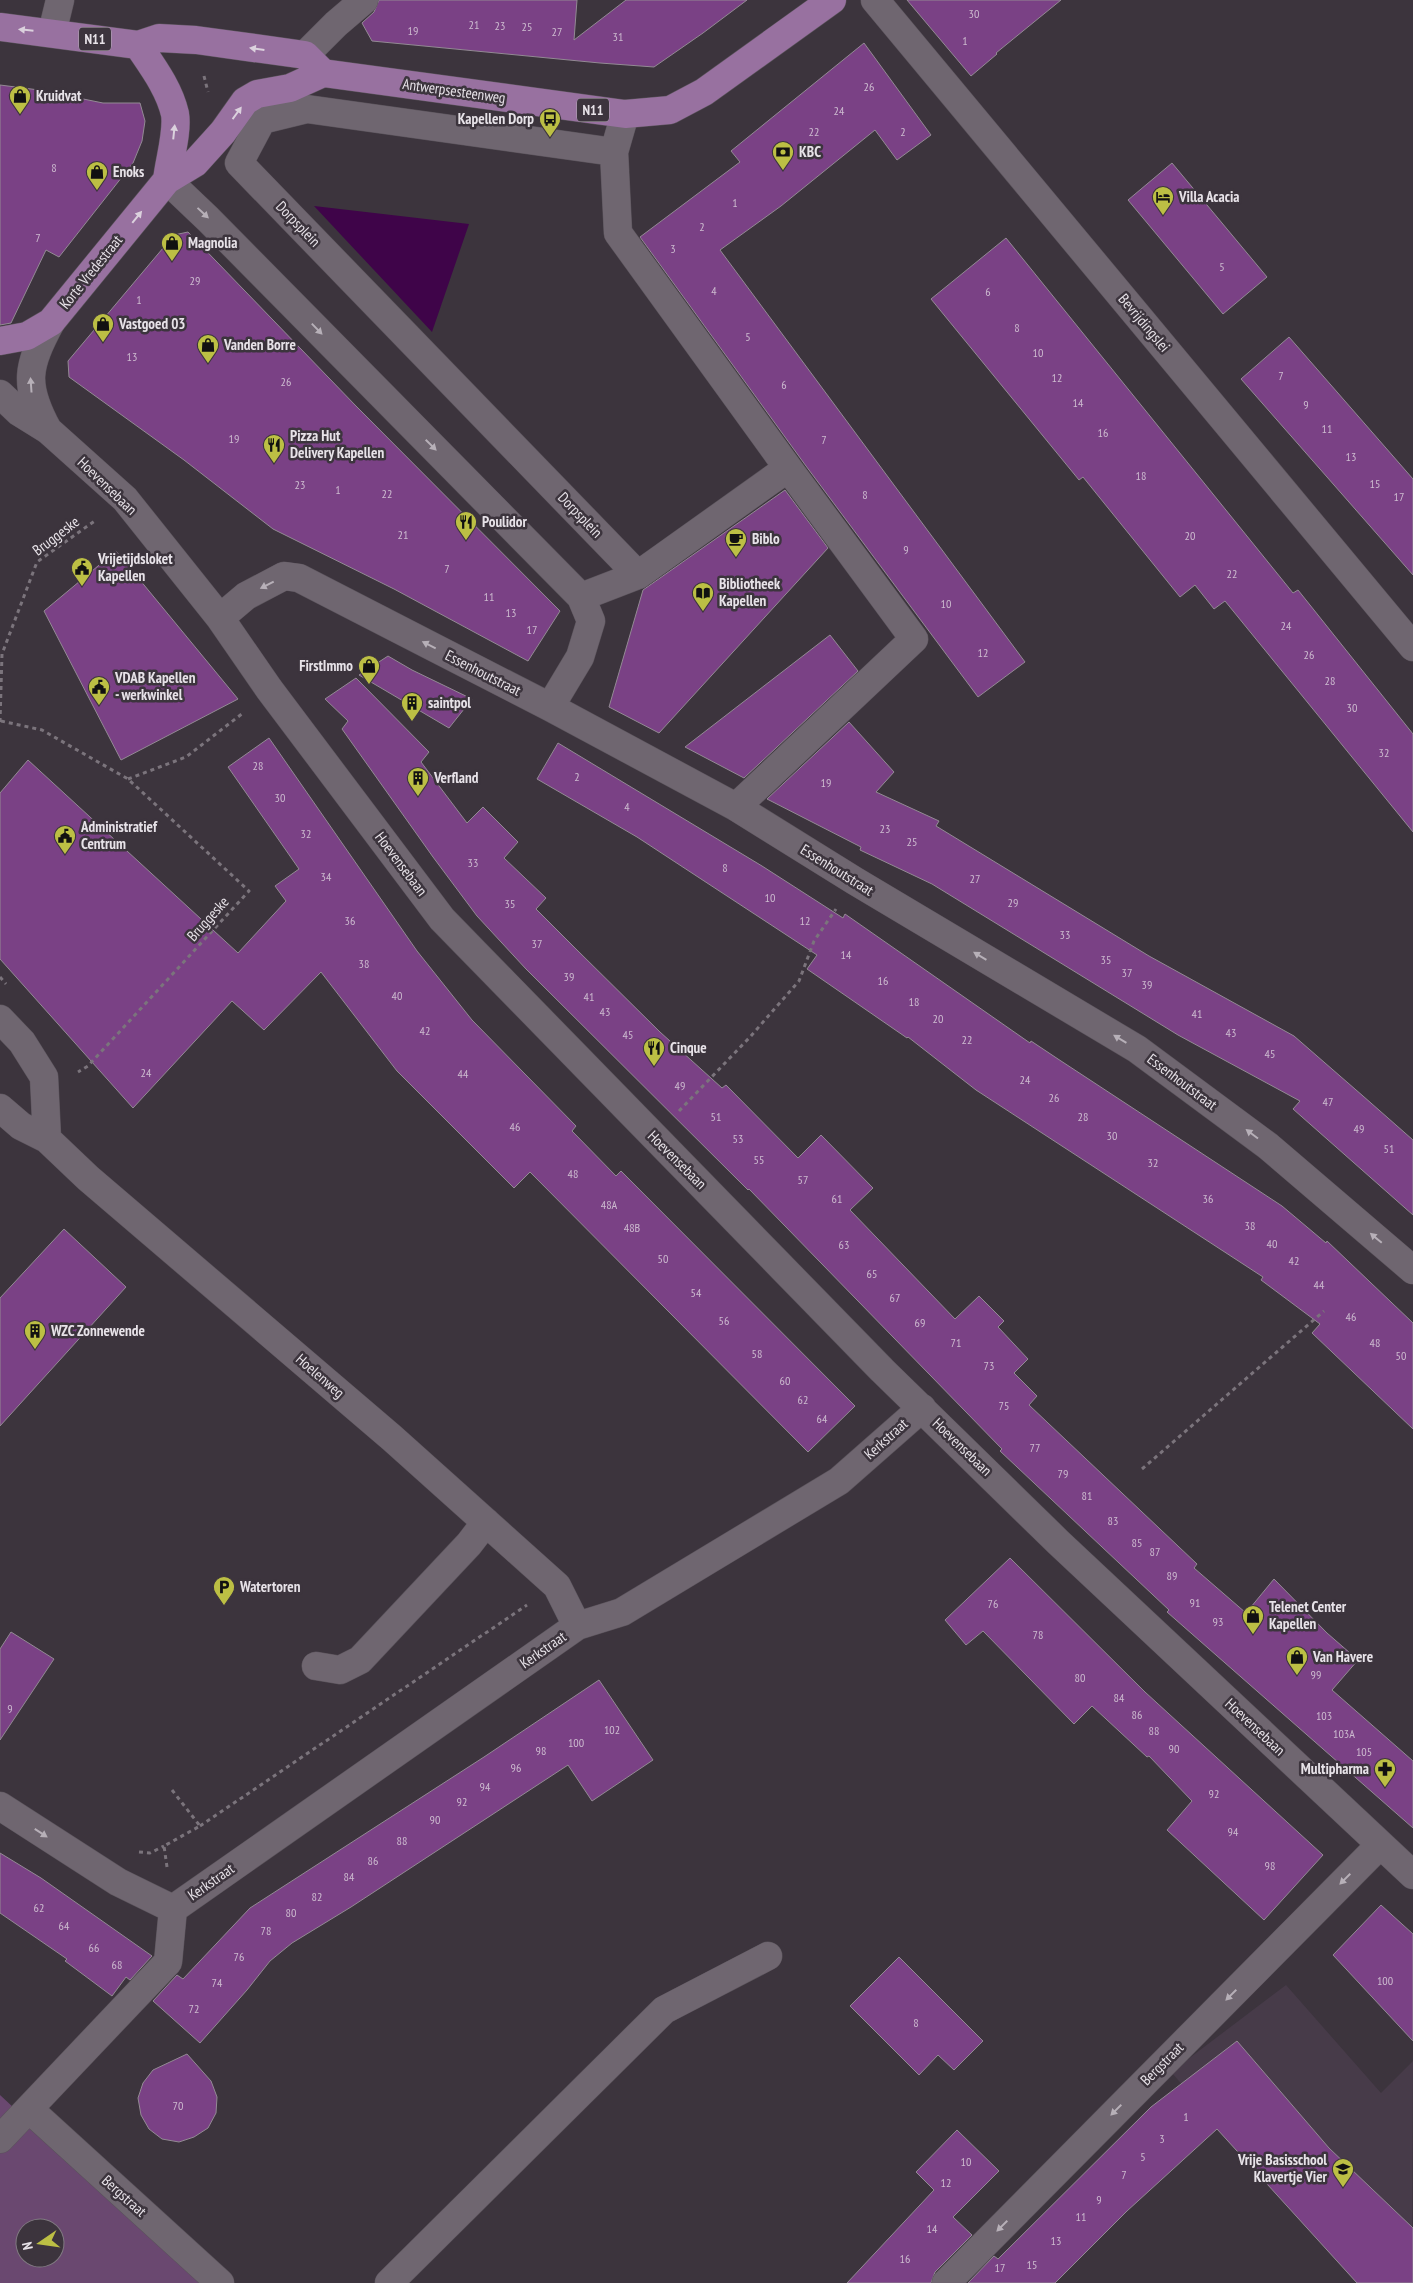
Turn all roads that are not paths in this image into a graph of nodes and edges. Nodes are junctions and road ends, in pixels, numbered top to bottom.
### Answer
1 (60, 0) edge
2 (364, 0) edge
3 (832, 0) edge
4 (875, 0) edge
5 (0, 27) edge
6 (52, 33) junction
7 (138, 44) junction
8 (314, 64) junction
9 (625, 114) junction
10 (614, 152) junction
11 (167, 180) junction
12 (51, 322) junction
13 (0, 342) edge
14 (0, 394) edge
15 (48, 430) junction
16 (788, 468) junction
17 (638, 575) junction
18 (581, 598) junction
19 (220, 618) junction
20 (1413, 647) edge
21 (550, 707) junction
22 (736, 807) junction
23 (0, 1019) edge
24 (0, 1108) edge
25 (47, 1139) junction
26 (1413, 1270) edge
27 (922, 1408) junction
28 (486, 1522) junction
29 (577, 1626) junction
30 (316, 1666) dead end
31 (0, 1806) edge
32 (1380, 1845) junction
33 (1413, 1875) edge
34 (173, 1909) junction
35 (768, 1956) dead end
36 (28, 2108) junction
37 (0, 2139) edge
38 (220, 2283) edge
39 (388, 2283) edge
40 (946, 2283) edge

1 - 6 street
2 - 8 street
3 - 9 main road, Antwerpsesteenweg / N11
4 - 20 street, Bevrijdingslei
6 -> 5 main road, N11
6 - 7 main road, Antwerpsesteenweg / N11
8 -> 7 main road, Antwerpsesteenweg / N11
11 -> 7 main road
8 - 9 main road, Antwerpsesteenweg / N11
11 -> 8 main road, Korte Vredestraat
9 - 10 street
10 - 16 street
10 - 17 street, Dorpsplein
12 -> 11 main road, Korte Vredestraat
11 -> 18 street
12 - 13 main road, Korte Vredestraat
15 -> 12 street
14 - 15 street, Hoevensebaan
15 - 19 street, Hoevensebaan
16 - 17 street
16 - 22 street
17 - 18 street
18 - 21 street
21 -> 19 street, Essenhoutstraat
19 - 27 street, Hoevensebaan
21 - 22 street, Essenhoutstraat
26 -> 22 street, Essenhoutstraat
23 - 25 street
24 - 25 street, Hoelenweg
25 - 28 street, Hoelenweg
27 - 29 street, Kerkstraat
27 - 32 street, Hoevensebaan
28 - 29 street, Hoelenweg
28 - 30 street
29 - 34 street, Kerkstraat
31 -> 34 street, Kerkstraat
32 - 33 street, Hoevensebaan
32 -> 40 street, Bergstraat
34 - 36 street, Kerkstraat
35 - 39 street
36 - 37 street, Kerkstraat
36 - 38 street, Bergstraat

